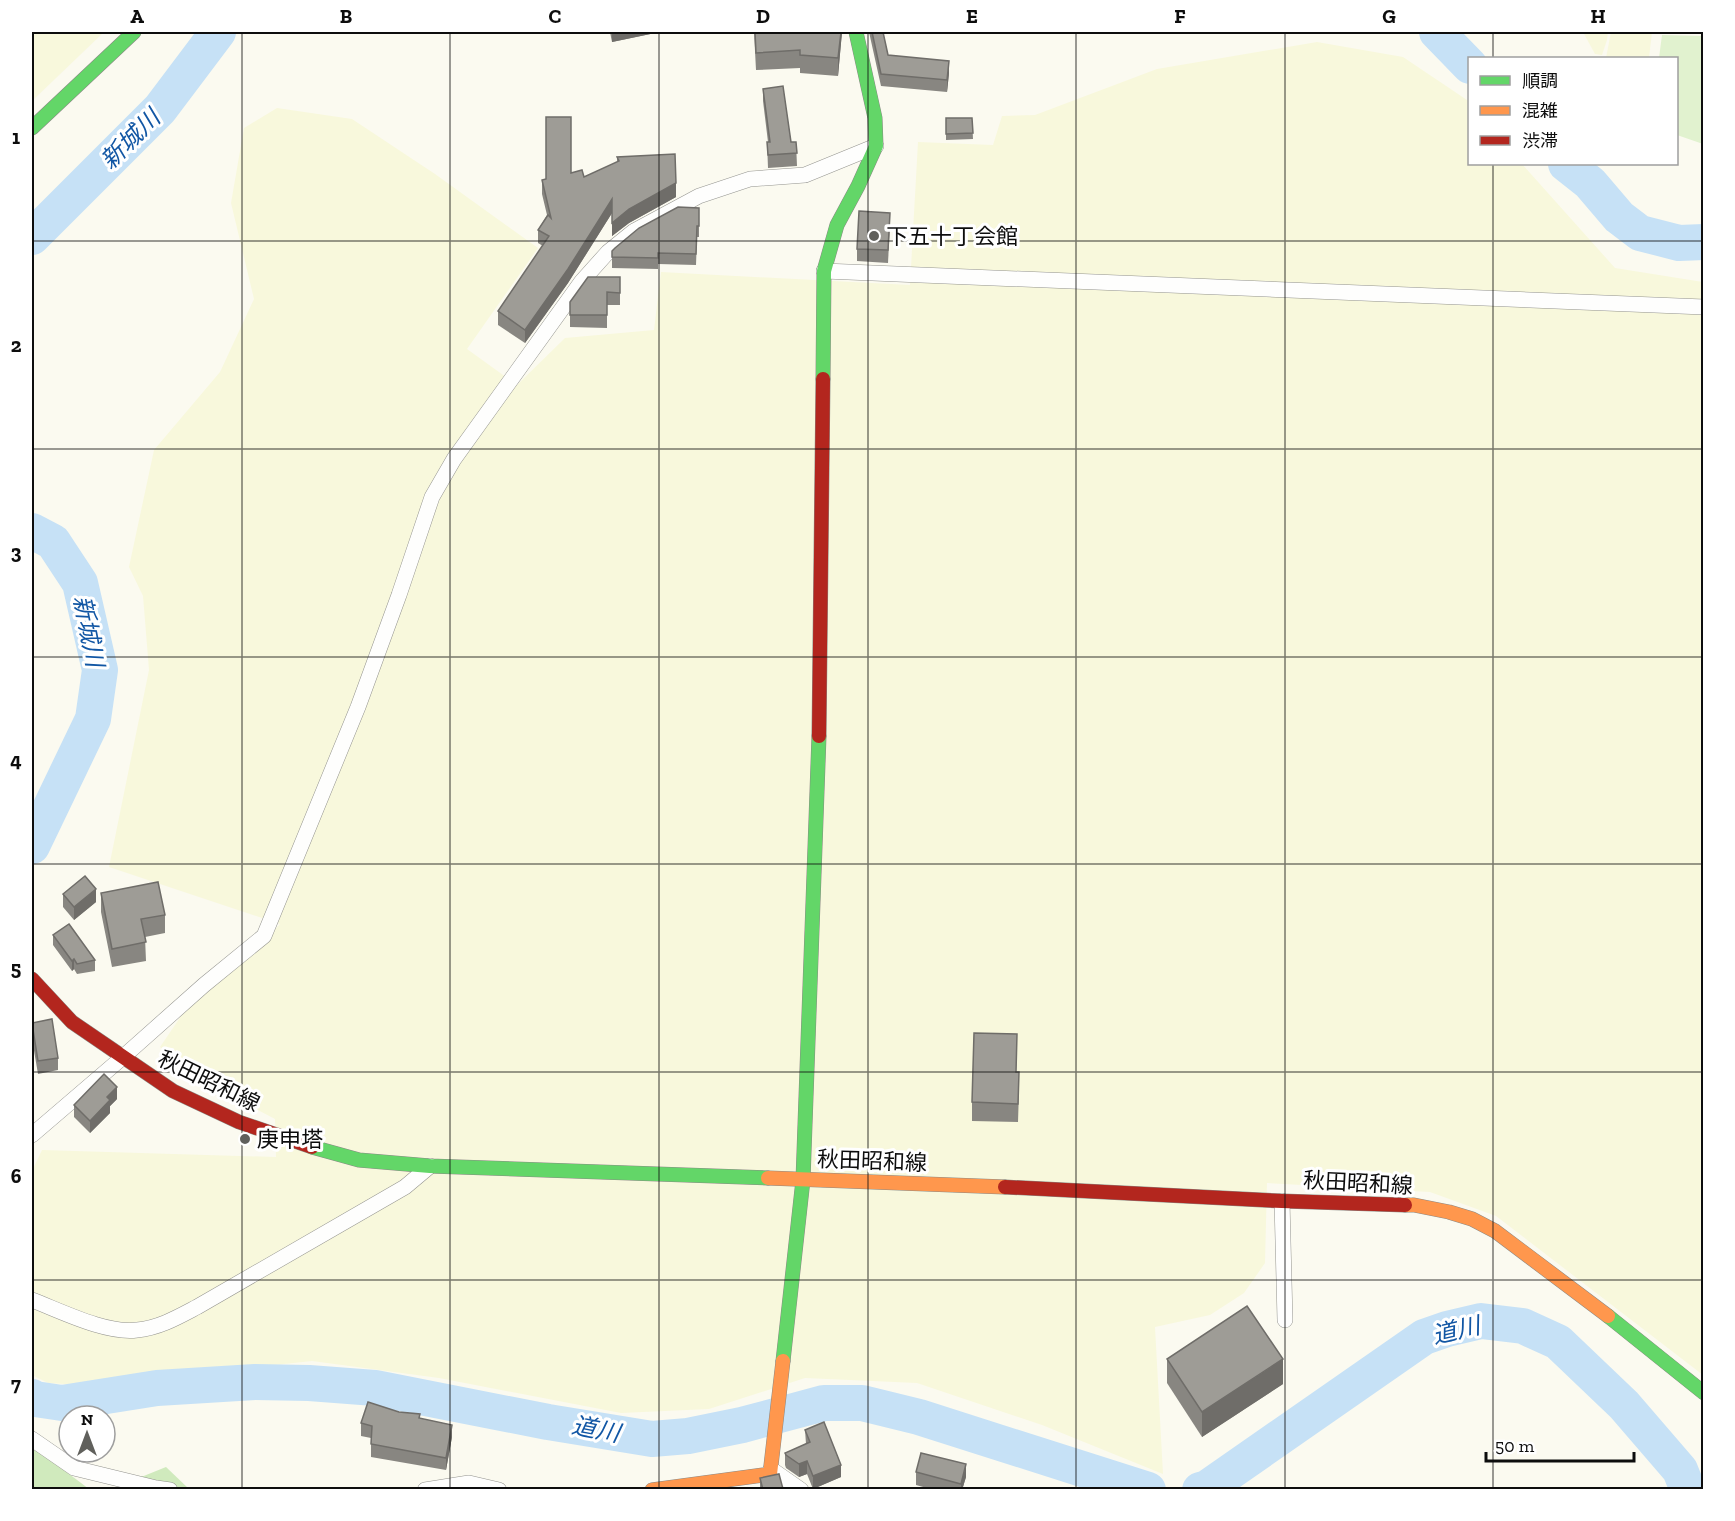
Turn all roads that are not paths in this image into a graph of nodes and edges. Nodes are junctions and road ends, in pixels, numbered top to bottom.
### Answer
1 (134, 32) edge
2 (856, 32) edge
3 (32, 128) edge
4 (876, 146) junction
5 (824, 272) junction
6 (1704, 307) edge
7 (32, 979) edge
8 (123, 1057) junction
9 (32, 1135) edge
10 (430, 1166) junction
11 (803, 1180) junction
12 (1282, 1201) junction
13 (32, 1300) edge
14 (1285, 1320) dead end
15 (1704, 1393) edge
16 (32, 1438) edge
17 (771, 1469) junction
18 (170, 1490) edge
19 (425, 1490) edge
20 (499, 1490) edge
21 (652, 1490) edge
22 (801, 1490) edge

1 - 3 main road
2 - 4 main road
4 - 5 main road
4 - 8 street
5 - 6 street
5 - 11 main road
7 - 8 main road, 秋田昭和線
8 - 9 street
8 - 10 main road, 秋田昭和線
10 - 11 main road, 秋田昭和線
10 - 13 street
11 - 12 main road, 秋田昭和線
11 - 17 main road
12 - 14 street
12 - 15 main road, 秋田昭和線
16 - 18 street
17 - 21 main road
17 - 22 street
19 - 20 street

